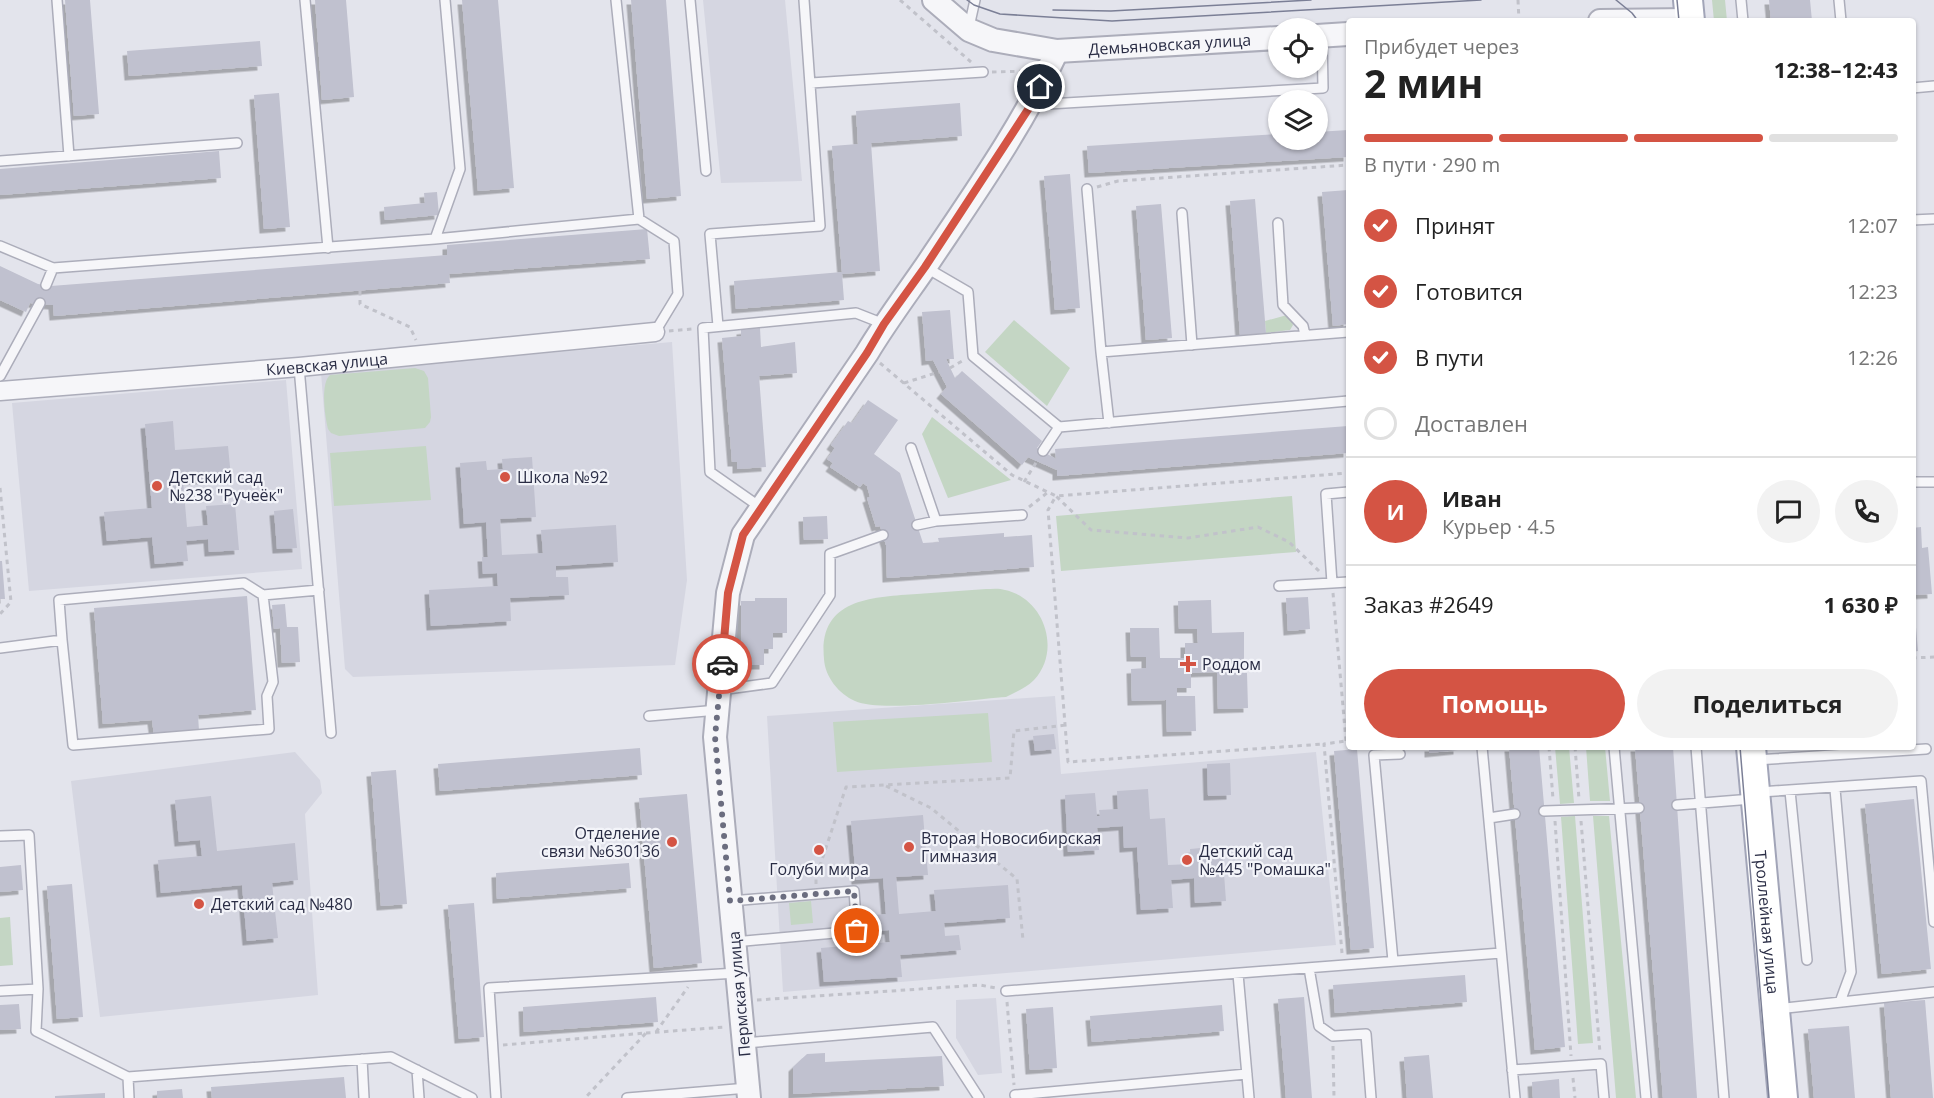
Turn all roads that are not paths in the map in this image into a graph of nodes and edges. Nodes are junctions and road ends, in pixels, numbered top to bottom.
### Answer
1 (57, 0) edge
2 (305, 0) edge
3 (445, 0) edge
4 (616, 0) edge
5 (690, 0) edge
6 (804, 0) edge
7 (934, 0) edge
8 (975, 0) edge
9 (1742, 0) edge
10 (1839, 0) edge
11 (1689, 14) edge
12 (1640, 18) edge
13 (1743, 18) edge
14 (1841, 18) edge
15 (969, 30) junction
16 (1346, 34) edge
17 (1328, 35) edge
18 (1268, 39) edge
19 (1057, 51) junction
20 (983, 72) dead end
21 (1322, 78) edge
22 (811, 83) junction
23 (1934, 86) edge
24 (1916, 88) edge
25 (1031, 105) junction
26 (237, 143) dead end
27 (69, 156) junction
28 (0, 161) edge
29 (706, 171) dead end
30 (1086, 189) road end
31 (1182, 213) dead end
32 (639, 219) junction
33 (1934, 219) edge
34 (1916, 220) edge
35 (1278, 223) dead end
36 (435, 239) junction
37 (0, 246) edge
38 (328, 248) junction
39 (925, 267) junction
40 (52, 268) junction
41 (46, 285) dead end
42 (40, 303) dead end
43 (884, 324) junction
44 (718, 326) junction
45 (655, 332) joint
46 (1346, 332) edge
47 (1305, 335) junction
48 (1192, 345) junction
49 (1101, 352) junction
50 (300, 367) junction
51 (0, 376) edge
52 (0, 392) edge
53 (1346, 401) edge
54 (1109, 423) junction
55 (1059, 427) junction
56 (911, 448) dead end
57 (1043, 451) dead end
58 (1916, 482) edge
59 (1934, 482) edge
60 (1346, 492) edge
61 (762, 509) junction
62 (1022, 515) road end
63 (936, 521) junction
64 (917, 525) dead end
65 (883, 535) dead end
66 (1346, 582) edge
67 (1332, 583) junction
68 (1279, 586) dead end
69 (318, 590) junction
70 (263, 595) junction
71 (62, 640) junction
72 (0, 648) edge
73 (719, 700) junction
74 (649, 716) dead end
75 (331, 733) dead end
76 (1916, 749) edge
77 (1926, 749) dead end
78 (1482, 750) edge
79 (1614, 750) edge
80 (1696, 750) edge
81 (1891, 750) edge
82 (1400, 754) dead end
83 (1751, 754) edge
84 (1835, 789) junction
85 (1790, 791) junction
86 (1755, 796) junction
87 (1700, 802) junction
88 (1677, 805) dead end
89 (1639, 808) dead end
90 (1619, 809) junction
91 (1544, 811) dead end
92 (1515, 814) dead end
93 (1489, 818) junction
94 (0, 836) edge
95 (730, 901) junction
96 (1934, 922) edge
97 (734, 942) junction
98 (1501, 953) junction
99 (1807, 960) dead end
100 (1393, 962) junction
101 (1309, 968) junction
102 (737, 973) junction
103 (1238, 974) junction
104 (38, 989) junction
105 (0, 991) edge
106 (1006, 991) road end
107 (1934, 992) edge
108 (1840, 1002) junction
109 (1775, 1010) junction
110 (743, 1034) junction
111 (362, 1059) junction
112 (417, 1070) junction
113 (1512, 1070) junction
114 (1247, 1074) junction
115 (128, 1077) junction
116 (748, 1093) edge
117 (1015, 1095) road end
118 (129, 1098) edge
119 (364, 1098) edge
120 (419, 1098) edge
121 (472, 1098) edge
122 (496, 1098) edge
123 (627, 1098) edge
124 (979, 1098) edge
125 (1249, 1098) edge
126 (1371, 1098) edge
127 (1515, 1098) edge
128 (1605, 1098) edge
129 (1646, 1098) edge
130 (1724, 1098) edge
131 (1783, 1098) edge

1 - 27 lane
2 - 38 lane
3 - 36 lane
4 - 32 lane
5 - 29 lane
6 - 22 lane
7 - 15 street, Демьяновская улица
8 - 15 lane
9 - 13 lane
10 - 14 lane
11 - 12 street
15 - 19 street, Демьяновская улица
16 - 17 street
18 - 19 street, Демьяновская улица
19 - 25 street, Пермская улица
20 - 22 lane
21 - 25 lane
22 - 44 lane
23 - 24 lane
25 - 39 street, Пермская улица
26 - 27 lane
27 - 28 lane
30 - 49 lane
31 - 48 lane
32 - 36 lane
32 - 45 lane
33 - 34 lane
35 - 47 lane
36 - 38 lane
37 - 40 lane
38 - 40 lane
39 - 43 street, Пермская улица
39 - 55 lane
40 - 41 lane
42 - 51 lane
43 - 44 lane
43 - 61 street, Пермская улица
44 - 61 lane
45 - 50 street, Киевская улица
46 - 47 lane
47 - 48 lane
48 - 49 lane
49 - 54 lane
50 - 52 street, Киевская улица
50 - 69 lane
53 - 54 lane
54 - 55 lane
55 - 57 lane
56 - 63 lane
58 - 59 lane
60 - 67 lane
61 - 73 street, Пермская улица
62 - 63 lane
63 - 64 lane
65 - 73 lane
66 - 67 lane
67 - 68 lane
69 - 70 lane
69 - 75 lane
70 - 71 lane
70 - 71 lane
71 - 72 lane
73 - 74 lane
73 - 95 street, Пермская улица
76 - 77 lane
78 - 93 lane
79 - 90 lane
80 - 87 lane
81 - 83 lane
82 - 100 lane
83 - 86 main road, Троллейная улица
84 - 85 lane
84 - 96 lane
84 - 108 lane
85 - 86 lane
85 - 99 lane
86 - 87 lane
86 - 109 main road, Троллейная улица
87 - 88 lane
87 - 130 lane
89 - 90 lane
90 - 91 lane
90 - 129 lane
92 - 93 lane
93 - 98 lane
94 - 104 lane
95 - 97 street, Пермская улица
95 - 97 lane
97 - 102 street, Пермская улица
98 - 100 lane
98 - 113 lane
100 - 101 lane
101 - 103 lane
101 - 126 lane
102 - 110 street, Пермская улица
102 - 122 lane
103 - 106 lane
103 - 114 lane
104 - 105 lane
104 - 115 lane
107 - 108 lane
108 - 109 lane
109 - 131 main road, Троллейная улица
110 - 116 street, Пермская улица
110 - 124 lane
111 - 112 lane
111 - 115 lane
111 - 119 lane
112 - 120 lane
112 - 121 lane
113 - 127 lane
113 - 128 lane
114 - 117 lane
114 - 125 lane
115 - 118 lane
116 - 123 lane

